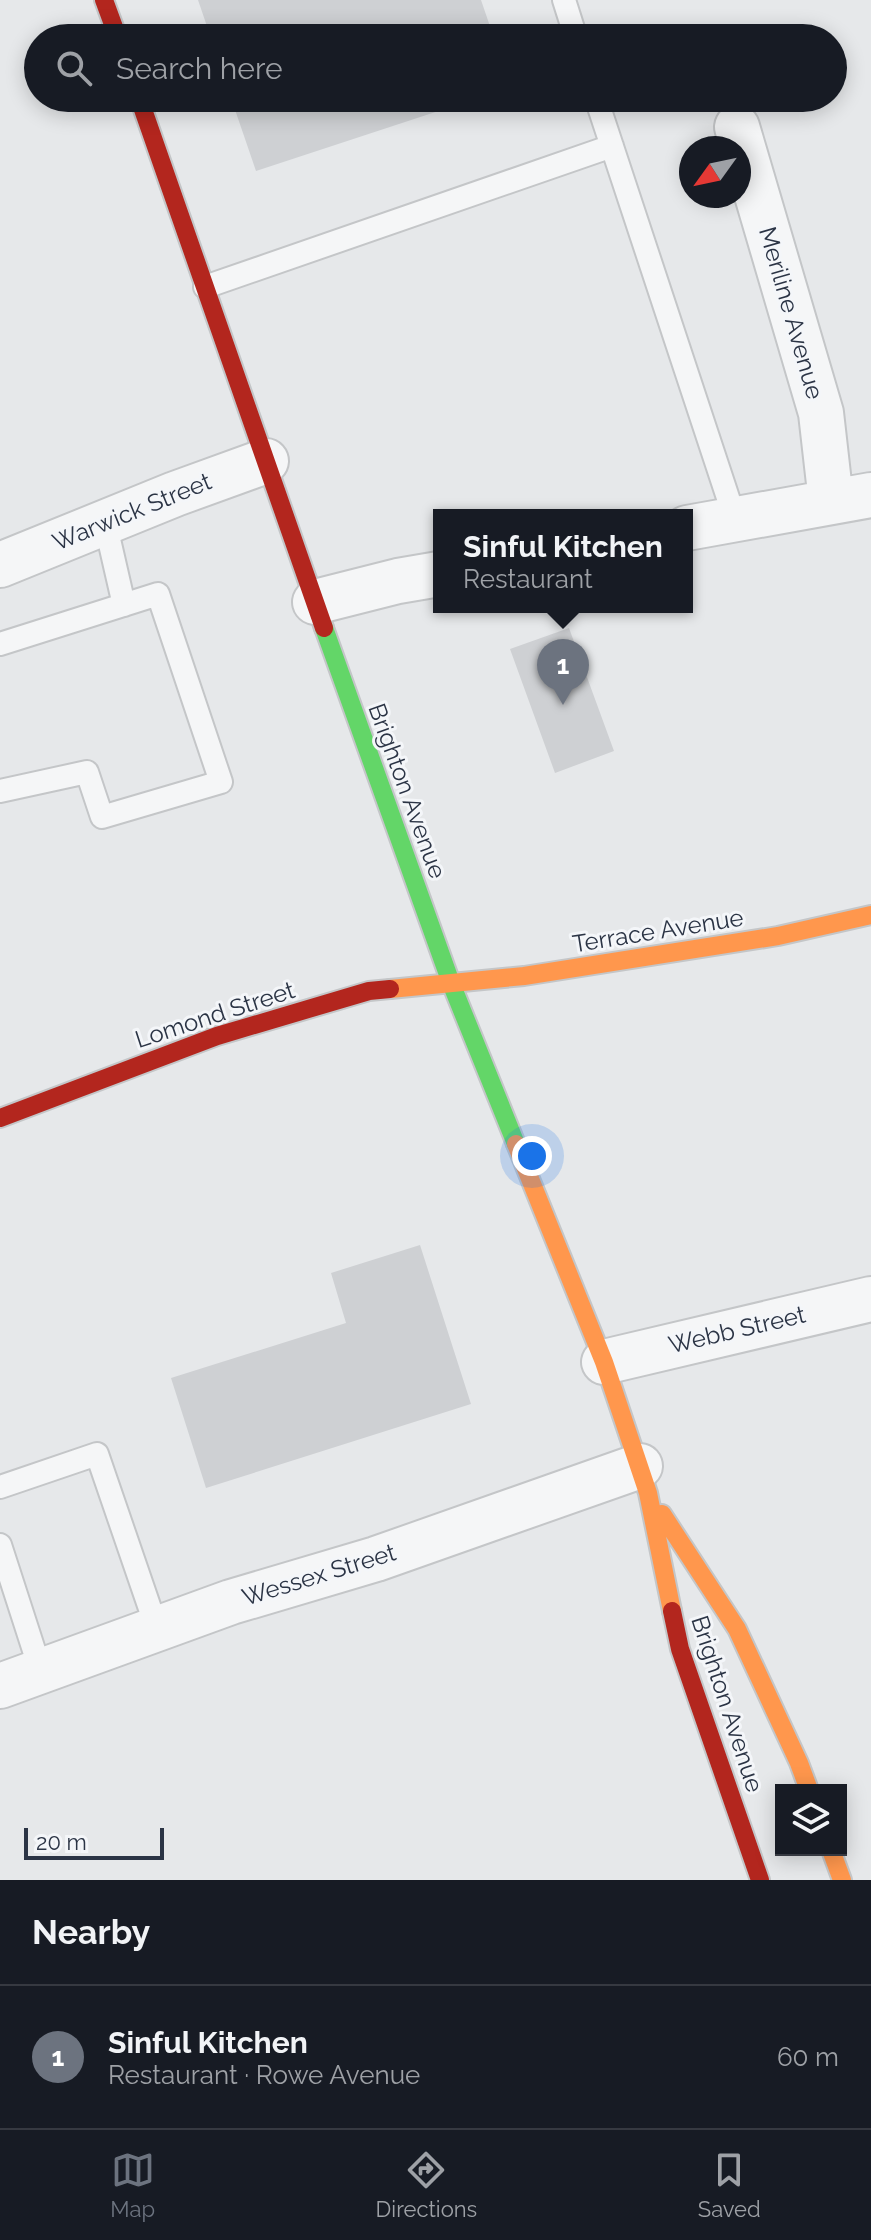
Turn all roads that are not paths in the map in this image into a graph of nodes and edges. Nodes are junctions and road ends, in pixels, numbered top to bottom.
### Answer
1 (104, 0) edge
2 (564, 0) edge
3 (113, 24) edge
4 (572, 24) edge
5 (144, 112) edge
6 (601, 112) edge
7 (737, 127) dead end
8 (612, 146) junction
9 (205, 287) junction
10 (266, 461) junction
11 (851, 498) edge
12 (735, 519) junction
13 (105, 522) junction
14 (693, 527) edge
15 (0, 565) edge
16 (433, 575) edge
17 (315, 602) junction
18 (124, 605) junction
19 (0, 644) edge
20 (0, 791) edge
21 (871, 915) edge
22 (451, 983) junction
23 (0, 1118) edge
24 (871, 1299) edge
25 (604, 1362) junction
26 (644, 1479) junction
27 (0, 1487) edge
28 (0, 1545) edge
29 (157, 1629) junction
30 (41, 1672) junction
31 (0, 1686) edge
32 (807, 1784) edge
33 (833, 1856) edge
34 (760, 1880) edge
35 (842, 1880) edge

1 - 3 main road
2 - 4 lane
5 - 9 main road, Brighton Avenue
6 - 8 lane
7 - 11 street, Meriline Avenue
8 - 9 lane
8 - 12 lane
9 - 10 main road, Brighton Avenue
10 - 13 street, Warwick Street
10 - 17 main road, Brighton Avenue
11 - 12 street
12 - 14 street
13 - 15 street, Warwick Street
13 - 18 lane
16 - 17 street
17 - 22 main road, Brighton Avenue
18 - 19 lane
18 - 20 lane
21 - 22 main road, Terrace Avenue
22 - 23 main road, Lomond Street
22 - 25 main road, Brighton Avenue
24 - 25 street, Webb Street
25 - 26 main road, Brighton Avenue
26 - 29 street, Wessex Street
26 - 32 main road, Brighton Avenue
26 - 34 main road, Brighton Avenue
27 - 29 lane
28 - 30 lane
29 - 30 street, Wessex Street
30 - 31 street, Wessex Street
33 - 35 main road

